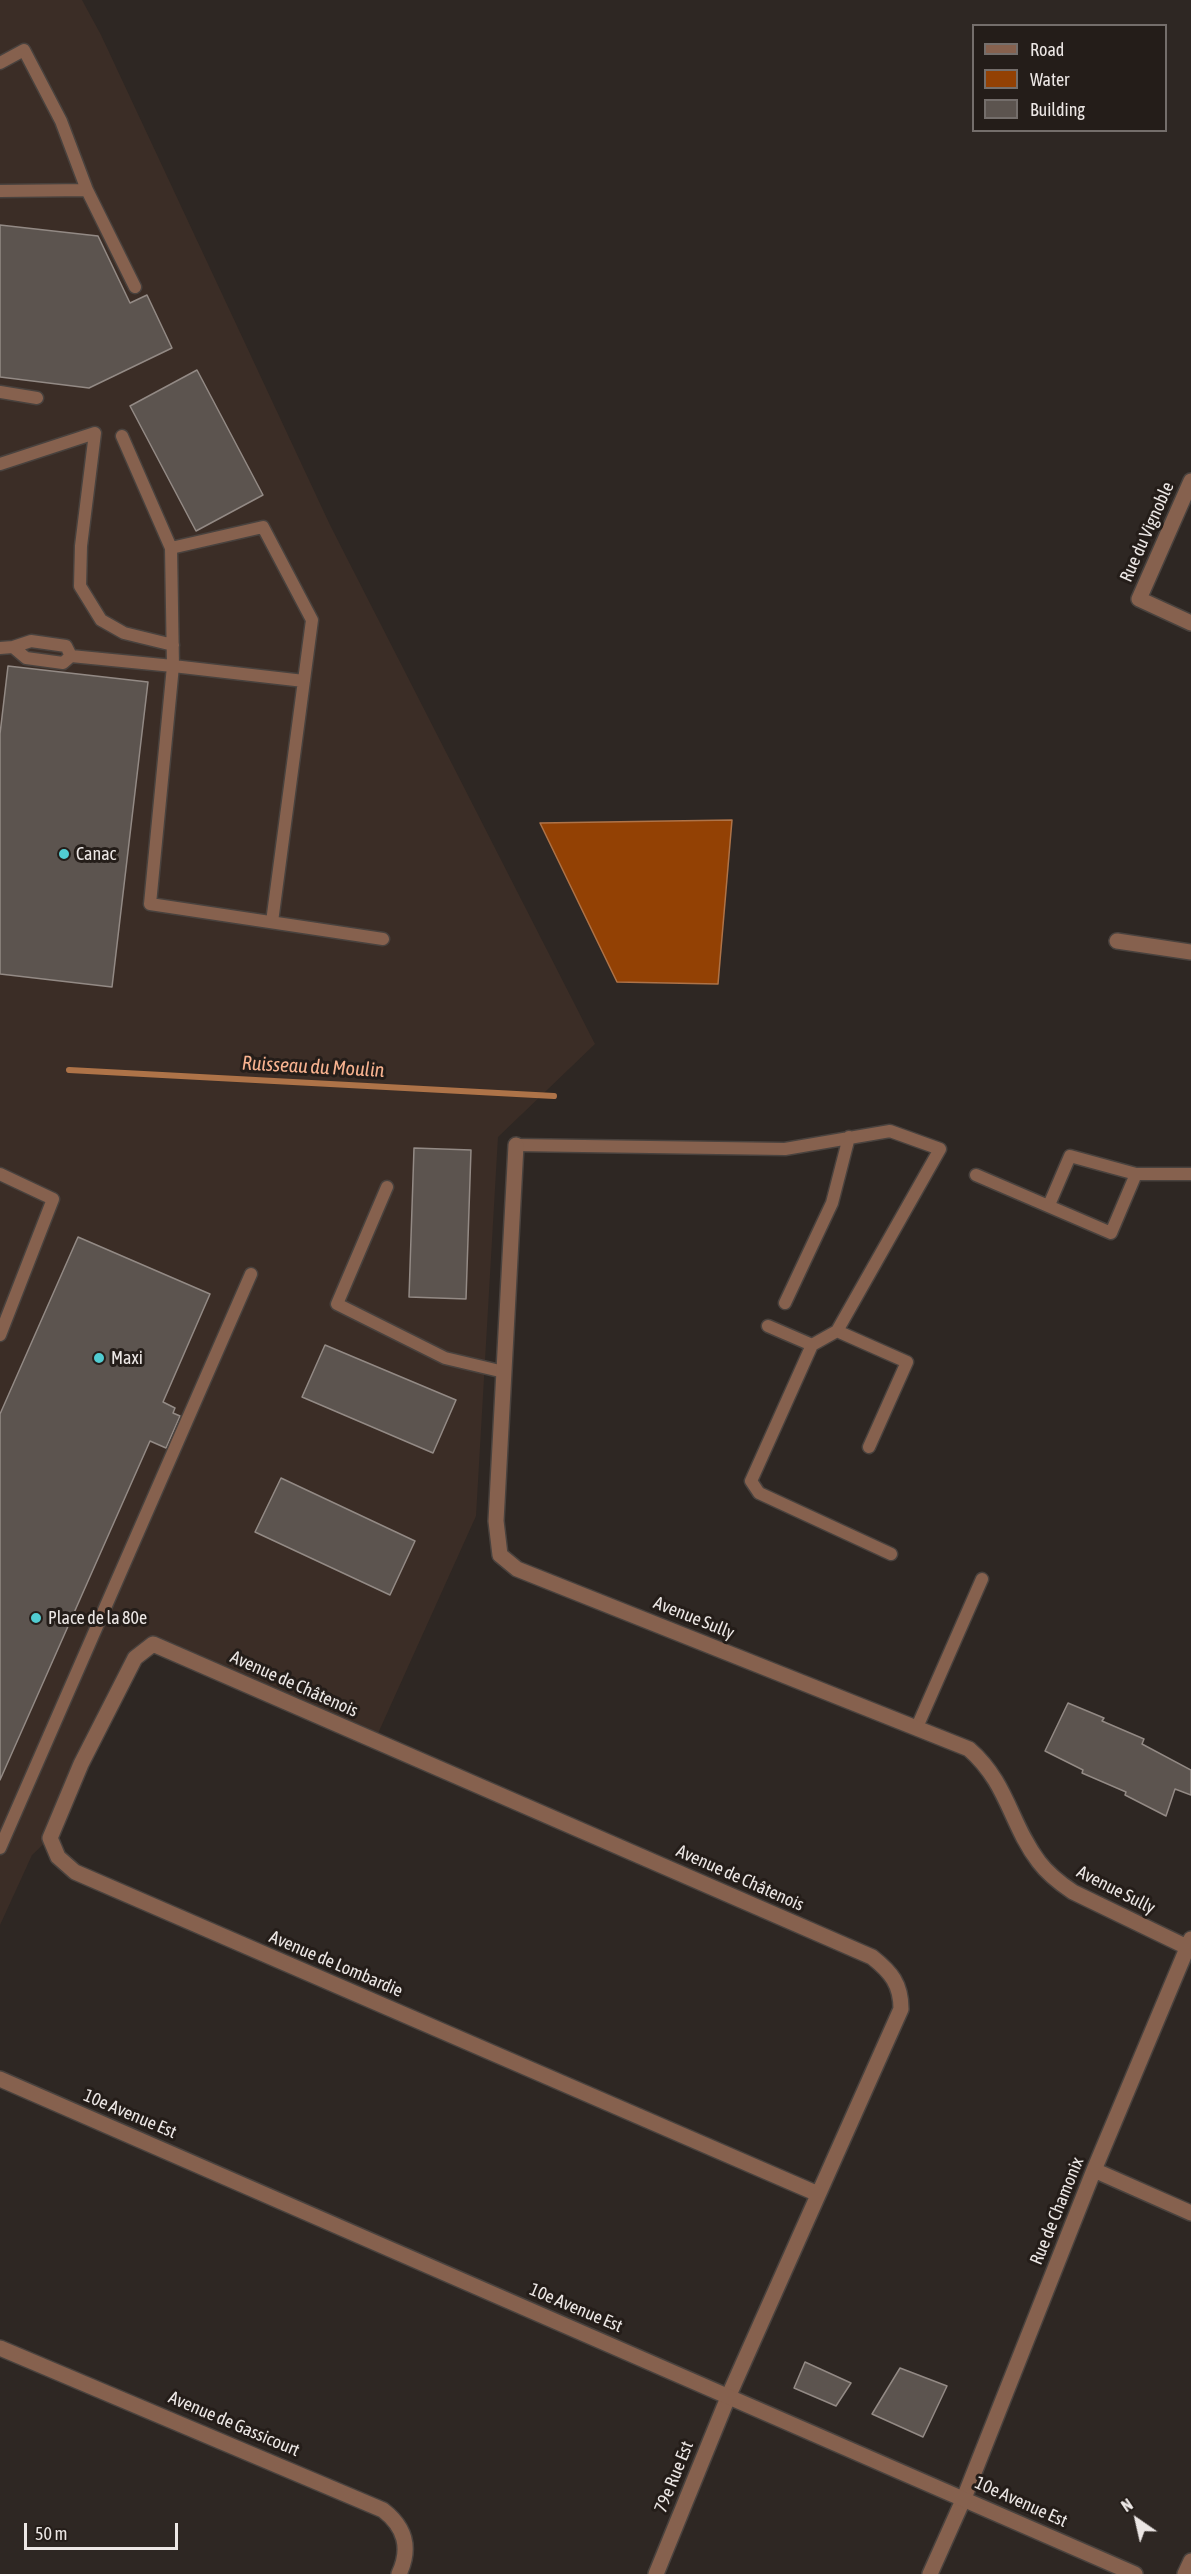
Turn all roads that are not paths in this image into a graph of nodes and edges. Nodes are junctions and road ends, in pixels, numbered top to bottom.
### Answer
1 (0, 63) edge
2 (87, 190) junction
3 (0, 191) edge
4 (135, 287) dead end
5 (0, 392) edge
6 (36, 398) dead end
7 (122, 436) dead end
8 (0, 464) edge
9 (1191, 481) edge
10 (171, 548) junction
11 (1191, 623) edge
12 (173, 645) junction
13 (0, 648) edge
14 (174, 666) junction
15 (304, 681) junction
16 (272, 922) junction
17 (383, 939) dead end
18 (1117, 941) dead end
19 (1191, 952) edge
20 (849, 1137) junction
21 (516, 1145) joint
22 (0, 1174) edge
23 (1136, 1174) junction
24 (1191, 1174) edge
25 (976, 1175) dead end
26 (387, 1187) dead end
27 (1049, 1205) junction
28 (251, 1274) dead end
29 (785, 1303) dead end
30 (768, 1326) dead end
31 (837, 1331) junction
32 (0, 1335) edge
33 (812, 1344) junction
34 (504, 1372) junction
35 (869, 1447) dead end
36 (891, 1554) dead end
37 (982, 1579) dead end
38 (147, 1648) joint
39 (917, 1727) junction
40 (0, 1848) edge
41 (1190, 1945) edge
42 (0, 2079) edge
43 (1094, 2170) junction
44 (819, 2194) junction
45 (1191, 2213) edge
46 (0, 2348) edge
47 (729, 2395) junction
48 (964, 2498) junction
49 (1191, 2561) edge
50 (399, 2574) edge
51 (656, 2574) edge
52 (930, 2574) edge
53 (1135, 2574) edge
54 (1185, 2574) edge

1 - 2 lane
2 - 3 lane
2 - 4 lane
5 - 6 lane
7 - 10 lane
8 - 12 lane
9 - 11 street, Rue du Vignoble
10 - 12 lane
10 - 15 lane
12 - 14 lane
13 - 14 lane
14 - 15 lane
14 - 16 lane
15 - 16 lane
16 - 17 lane
18 - 19 street
20 - 21 lane
20 - 29 lane
20 - 31 lane
21 - 34 street, Avenue Sully
22 - 32 lane
23 - 24 lane
23 - 27 lane
23 - 27 lane
25 - 27 lane
26 - 34 lane
28 - 40 lane
30 - 33 lane
31 - 33 lane
31 - 35 lane
33 - 36 lane
34 - 39 street, Avenue Sully
37 - 39 lane
38 - 44 street, Avenue de Châtenois
38 - 44 street, Avenue de Lombardie
39 - 41 street, Avenue Sully
41 - 43 street, Rue de Chamonix
42 - 47 street, 10e Avenue Est
43 - 45 street
43 - 48 street, Rue de Chamonix
44 - 47 street, Avenue de Châtenois
46 - 50 street, Avenue de Gassicourt
47 - 48 street, 10e Avenue Est
47 - 51 street, 79e Rue Est
48 - 52 street, Rue de Chamonix
48 - 53 street, 10e Avenue Est
49 - 54 street

